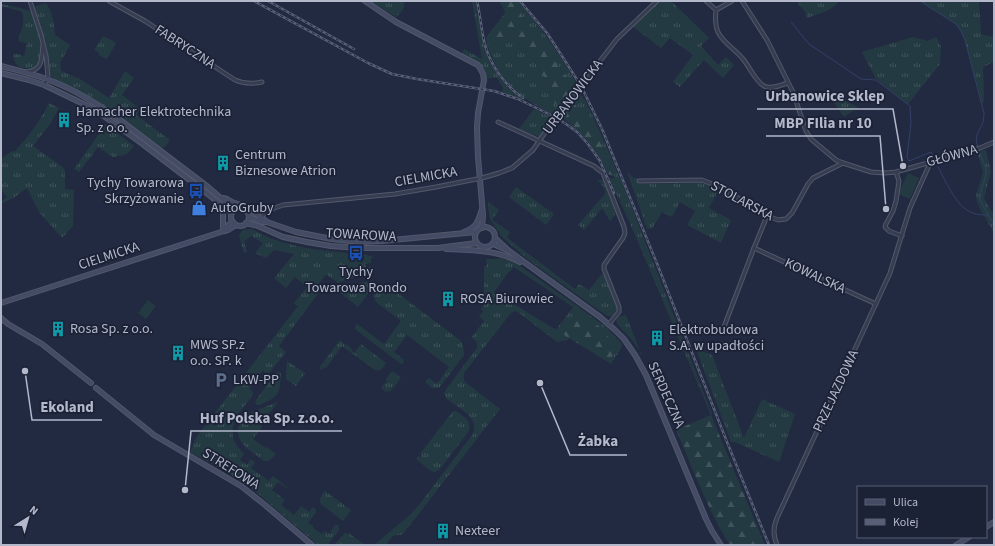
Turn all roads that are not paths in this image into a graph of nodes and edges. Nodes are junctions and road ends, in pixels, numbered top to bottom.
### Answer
1 (30, 1) edge
2 (109, 1) edge
3 (365, 1) edge
4 (657, 1) edge
5 (706, 1) edge
6 (732, 1) edge
7 (742, 1) edge
8 (716, 10) junction
9 (43, 43) junction
10 (1, 66) edge
11 (26, 72) junction
12 (1, 73) edge
13 (47, 79) junction
14 (262, 82) dead end
15 (788, 83) junction
16 (44, 85) junction
17 (498, 122) dead end
18 (540, 141) junction
19 (994, 142) edge
20 (931, 161) junction
21 (843, 163) junction
22 (896, 172) junction
23 (480, 178) junction
24 (639, 181) dead end
25 (221, 198) junction
26 (220, 203) junction
27 (482, 207) junction
28 (236, 209) junction
29 (232, 213) junction
30 (483, 215) junction
31 (767, 216) junction
32 (249, 217) junction
33 (260, 218) junction
34 (267, 222) junction
35 (246, 223) junction
36 (235, 224) junction
37 (482, 228) junction
38 (488, 228) junction
39 (224, 231) junction
40 (476, 232) junction
41 (460, 234) junction
42 (902, 236) junction
43 (496, 238) junction
44 (478, 243) junction
45 (493, 244) junction
46 (438, 248) junction
47 (754, 248) junction
48 (509, 251) junction
49 (532, 268) junction
50 (1, 303) edge
51 (876, 304) junction
52 (1, 318) edge
53 (609, 324) junction
54 (722, 332) dead end
55 (91, 384) dead end
56 (96, 388) dead end
57 (967, 538) edge
58 (312, 545) edge
59 (720, 545) edge
60 (777, 545) edge
61 (956, 545) edge

1 - 9 street
2 - 14 street, FABRYCZNA
3 - 23 street
4 - 18 street, URBANOWICKA
5 - 8 street
6 - 8 street
7 - 15 street, GŁÓWNA
8 - 15 street
9 - 11 street
9 - 13 street
10 - 11 street
11 - 13 street
12 - 16 street
13 - 16 street
13 - 25 street
15 - 21 street, GŁÓWNA
16 - 26 street
17 - 18 street
18 - 23 street, URBANOWICKA
18 - 53 street
19 - 20 street, GŁÓWNA
20 - 22 street, GŁÓWNA
20 - 42 street, PRZEJAZDOWA
21 - 22 street, GŁÓWNA
21 - 31 street, STOLARSKA
22 - 42 street
23 - 27 street
23 - 33 street, CIELMICKA
24 - 31 street, STOLARSKA
25 - 28 street
25 - 33 street, TOWAROWA
26 - 29 street
26 - 39 street
27 - 30 street
27 - 41 street
28 - 29 street
28 - 32 street
29 - 36 street
30 - 37 street
30 - 38 street
31 - 47 street
32 - 34 street, TOWAROWA
32 - 35 street
33 - 34 street, TOWAROWA
34 - 41 street, TOWAROWA
35 - 36 street
35 - 46 street, TOWAROWA
36 - 39 street, CIELMICKA
37 - 38 street
37 - 40 street
38 - 43 street
39 - 50 street, CIELMICKA
40 - 41 street, TOWAROWA
40 - 44 street
42 - 51 street, PRZEJAZDOWA
43 - 45 street
43 - 48 street
44 - 45 street
44 - 46 street, TOWAROWA
45 - 48 street
46 - 49 street
47 - 51 street, KOWALSKA
47 - 54 street
48 - 49 street
49 - 53 street, SERDECZNA
51 - 60 street, PRZEJAZDOWA
52 - 55 street
53 - 59 street, SERDECZNA
56 - 58 street, STREFOWA
57 - 61 street

